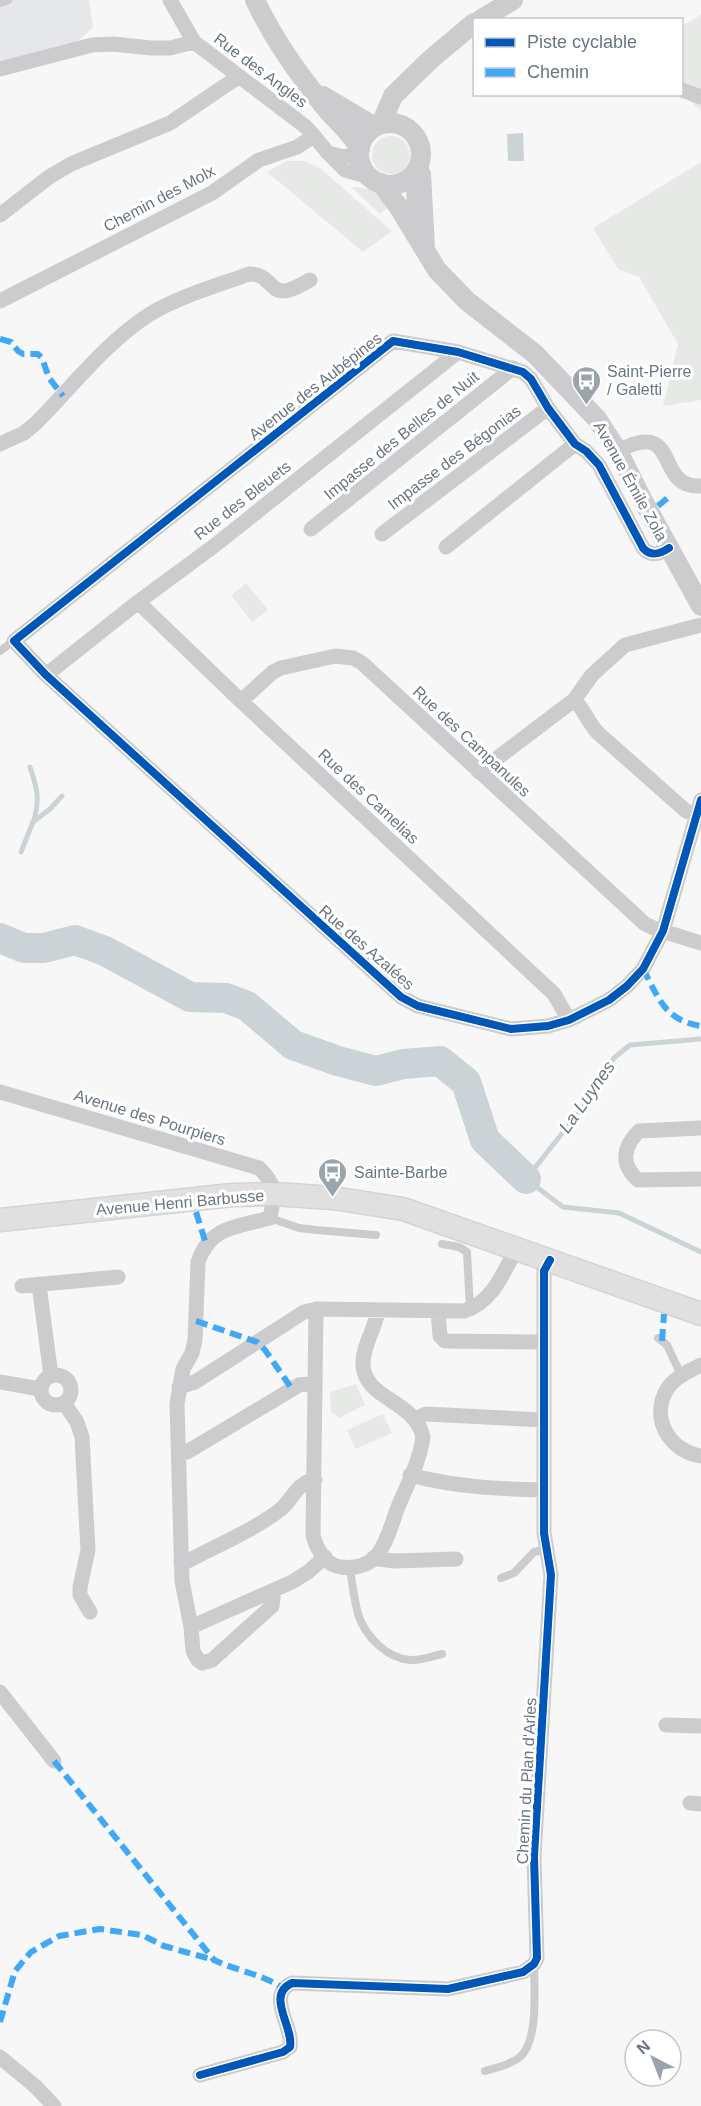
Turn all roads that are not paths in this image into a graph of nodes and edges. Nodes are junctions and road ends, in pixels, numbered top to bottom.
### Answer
1 (8, 0) edge
2 (170, 0) edge
3 (255, 0) edge
4 (513, 0) edge
5 (0, 3) edge
6 (484, 18) edge
7 (473, 26) edge
8 (194, 42) junction
9 (0, 69) edge
10 (238, 77) junction
11 (407, 84) junction
12 (311, 89) junction
13 (683, 91) edge
14 (701, 97) edge
15 (378, 125) junction
16 (414, 133) junction
17 (314, 136) junction
18 (359, 151) junction
19 (328, 153) junction
20 (418, 166) junction
21 (375, 180) junction
22 (0, 215) edge
23 (420, 242) junction
24 (437, 270) junction
25 (310, 280) dead end
26 (0, 301) edge
27 (458, 352) junction
28 (513, 368) junction
29 (548, 408) junction
30 (0, 444) edge
31 (575, 444) junction
32 (618, 451) junction
33 (701, 486) edge
34 (311, 529) dead end
35 (382, 534) dead end
36 (446, 547) dead end
37 (669, 548) junction
38 (138, 602) junction
39 (701, 606) edge
40 (701, 625) edge
41 (14, 641) junction
42 (0, 651) edge
43 (46, 675) junction
44 (574, 700) junction
45 (241, 701) junction
46 (479, 772) junction
47 (699, 807) edge
48 (663, 931) junction
49 (701, 943) edge
50 (569, 1020) junction
51 (0, 1092) edge
52 (701, 1128) edge
53 (701, 1179) edge
54 (274, 1194) junction
55 (270, 1218) junction
56 (0, 1220) edge
57 (376, 1235) dead end
58 (442, 1244) dead end
59 (516, 1249) junction
60 (550, 1260) junction
61 (118, 1277) dead end
62 (39, 1285) junction
63 (22, 1286) dead end
64 (316, 1309) junction
65 (470, 1309) junction
66 (378, 1311) junction
67 (438, 1311) junction
68 (701, 1314) edge
69 (658, 1338) dead end
70 (544, 1342) junction
71 (701, 1365) edge
72 (681, 1374) junction
73 (51, 1376) junction
74 (0, 1382) edge
75 (315, 1383) junction
76 (179, 1387) junction
77 (40, 1389) junction
78 (64, 1403) junction
79 (415, 1419) junction
80 (544, 1420) junction
81 (179, 1454) junction
82 (701, 1456) edge
83 (410, 1475) junction
84 (315, 1480) junction
85 (544, 1490) junction
86 (547, 1549) junction
87 (324, 1557) junction
88 (373, 1558) junction
89 (456, 1558) dead end
90 (181, 1563) junction
91 (350, 1568) junction
92 (501, 1578) dead end
93 (274, 1591) junction
94 (90, 1611) dead end
95 (191, 1627) junction
96 (442, 1654) dead end
97 (0, 1692) edge
98 (666, 1725) dead end
99 (701, 1726) edge
100 (54, 1761) dead end
101 (534, 1964) junction
102 (0, 2057) edge
103 (485, 2071) dead end
104 (200, 2075) dead end
105 (54, 2106) edge

1 - 5 lane
2 - 8 street, Rue des Angles
3 - 12 street
4 - 6 street
7 - 11 street
8 - 9 street
8 - 10 street, Rue des Angles
10 - 17 street, Rue des Angles
10 - 22 street
11 - 15 street
11 - 16 street
12 - 15 street
12 - 18 street
13 - 14 street
15 - 16 street
15 - 18 street
16 - 20 street
17 - 19 street
17 - 26 street, Chemin des Molx
18 - 19 street
18 - 21 street
19 - 21 street
20 - 21 street
20 - 23 street, Avenue Émile Zola
20 - 24 lane
21 - 23 street, Avenue Émile Zola
23 - 24 street, Avenue Émile Zola
24 - 32 street, Avenue Émile Zola
25 - 30 street
27 - 28 street, Avenue des Aubépines
27 - 38 street, Rue des Bleuets
27 - 41 street, Avenue des Aubépines
28 - 29 street, Avenue des Aubépines
28 - 34 street, Impasse des Belles de Nuit
29 - 31 street, Avenue des Aubépines
29 - 35 street, Impasse des Bégonias
31 - 36 street
31 - 37 street, Avenue des Aubépines
32 - 33 street
32 - 37 street, Avenue Émile Zola
37 - 39 street, Avenue Émile Zola
38 - 43 street, Rue des Bleuets
38 - 45 street, Rue des Camelias
40 - 44 street
41 - 42 lane
41 - 43 street, Rue des Azalées
43 - 50 street, Rue des Azalées
44 - 46 street
44 - 47 street
45 - 46 street, Rue des Campanules
45 - 50 street, Rue des Camelias
46 - 48 street, Rue des Campanules
47 - 48 street, Rue des Azalées
48 - 49 street, Rue des Campanules
48 - 50 street, Rue des Azalées
51 - 54 street, Avenue des Pourpiers
52 - 53 street
54 - 55 street
54 - 56 main road, Avenue Henri Barbusse
54 - 59 main road, Avenue Henri Barbusse
55 - 57 lane
55 - 76 street
58 - 65 lane
59 - 60 main road, Avenue Henri Barbusse
59 - 65 street
60 - 68 main road, Avenue Henri Barbusse
60 - 70 street, Chemin du Plan d'Arles
61 - 62 street
62 - 63 street
62 - 73 street
64 - 66 street
64 - 75 street
64 - 76 street
65 - 67 street
66 - 67 street
66 - 79 street
67 - 70 street
69 - 72 lane
70 - 80 street, Chemin du Plan d'Arles
71 - 72 street
72 - 82 street
73 - 77 street
73 - 78 street
74 - 77 street
75 - 81 street
75 - 84 street
76 - 81 street
77 - 78 street
78 - 94 street
79 - 80 street
79 - 83 street
80 - 85 street, Chemin du Plan d'Arles
81 - 90 street
83 - 85 street
83 - 88 street
84 - 87 street
84 - 90 street
85 - 86 street, Chemin du Plan d'Arles
86 - 92 lane
86 - 101 street, Chemin du Plan d'Arles
87 - 91 street
87 - 93 street
88 - 89 street
88 - 91 street
90 - 95 street
91 - 96 lane
93 - 95 street
93 - 95 street
97 - 100 street
98 - 99 street
101 - 103 lane
101 - 104 street
102 - 105 street

